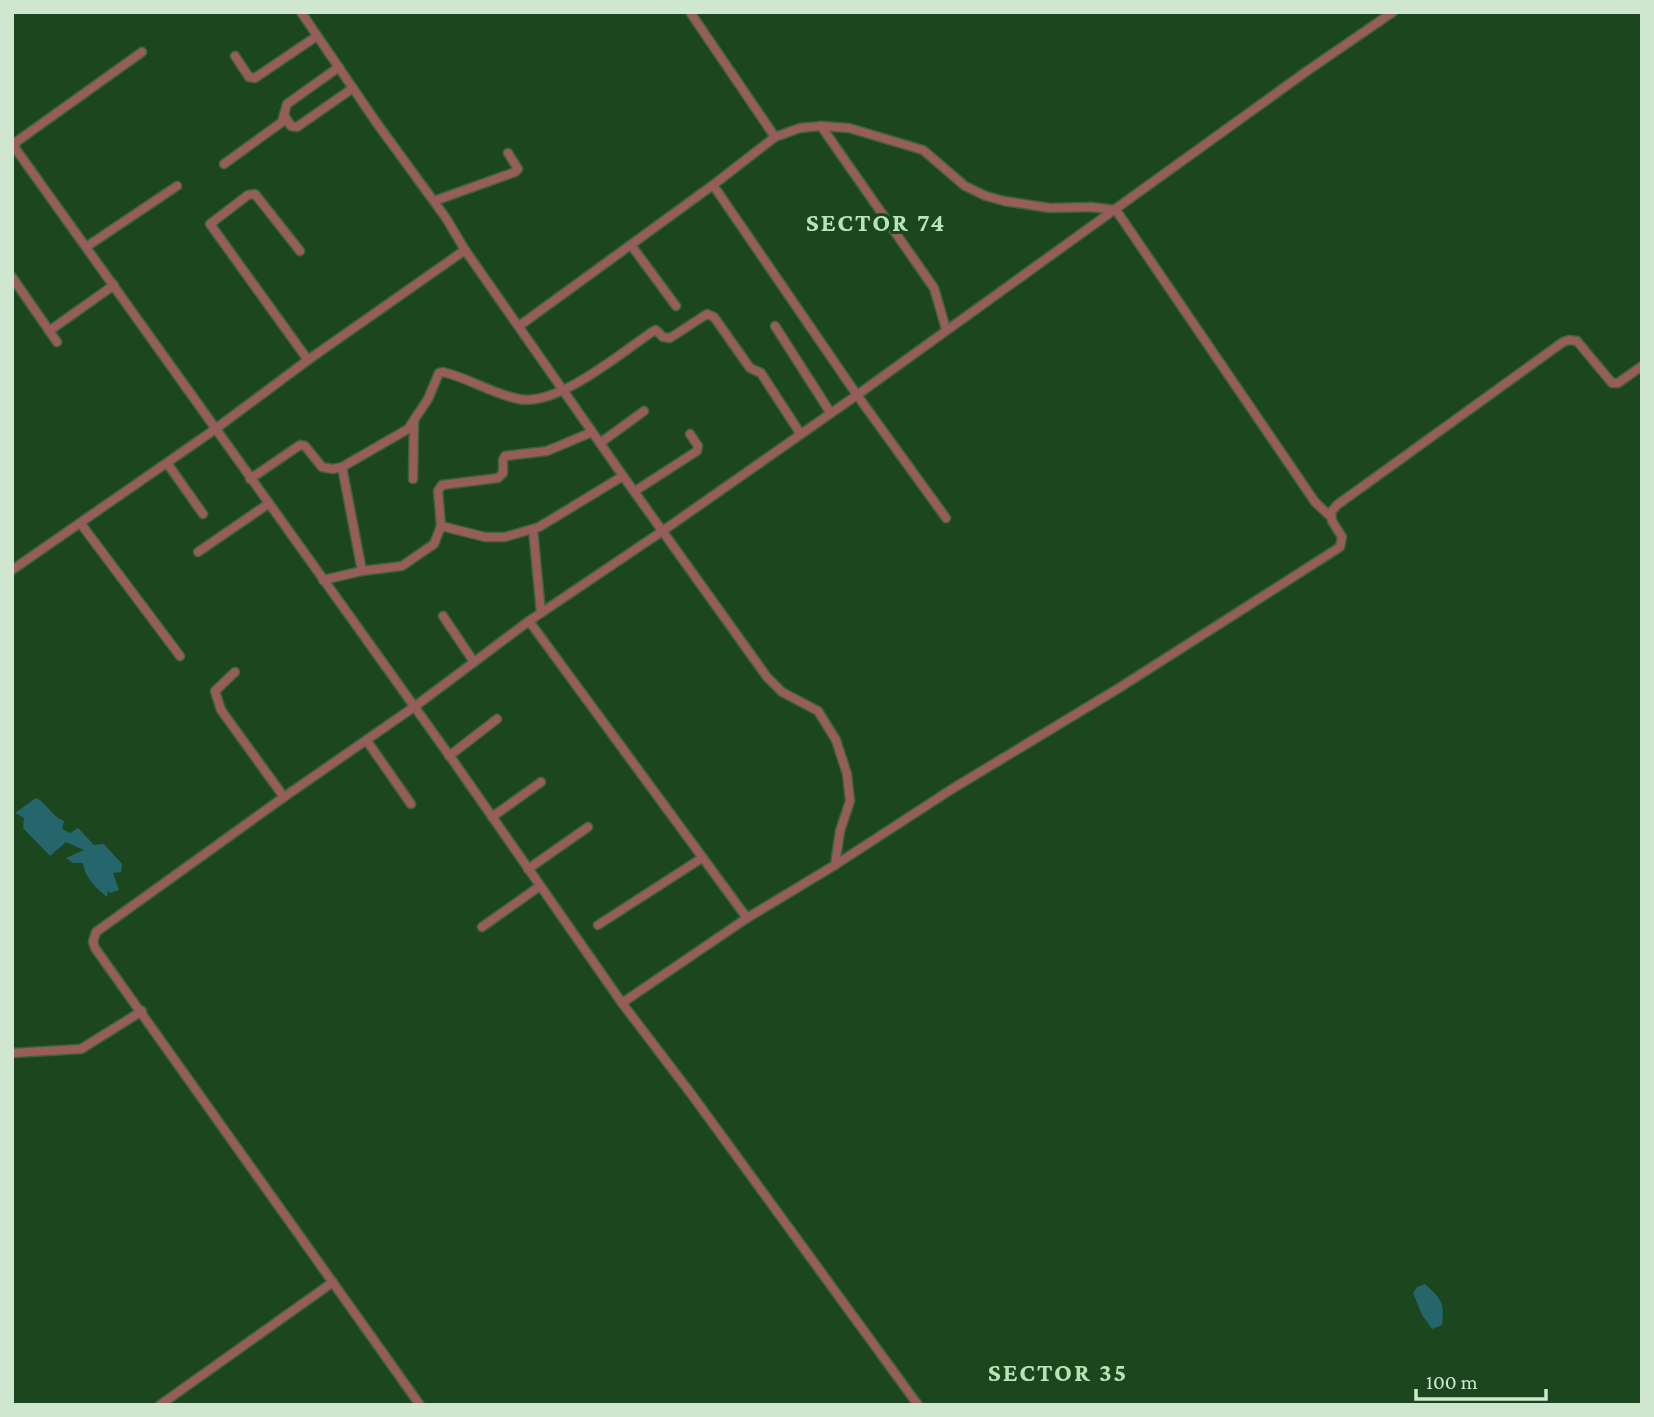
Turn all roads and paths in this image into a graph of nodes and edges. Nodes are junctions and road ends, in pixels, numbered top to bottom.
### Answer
1 (301, 12) edge
2 (690, 12) edge
3 (1393, 12) edge
4 (317, 36) junction
5 (142, 52) dead end
6 (235, 56) dead end
7 (339, 67) junction
8 (353, 88) junction
9 (284, 115) junction
10 (821, 126) junction
11 (775, 137) junction
12 (508, 153) dead end
13 (224, 164) dead end
14 (713, 185) junction
15 (177, 186) dead end
16 (434, 201) junction
17 (1116, 210) junction
18 (631, 245) junction
19 (86, 247) junction
20 (466, 250) junction
21 (300, 251) dead end
22 (12, 277) edge
23 (114, 285) junction
24 (676, 306) dead end
25 (519, 326) junction
26 (775, 326) dead end
27 (946, 329) junction
28 (49, 331) junction
29 (57, 342) dead end
30 (308, 360) junction
31 (1642, 366) edge
32 (564, 391) junction
33 (857, 395) junction
34 (644, 411) dead end
35 (830, 412) junction
36 (414, 422) junction
37 (215, 430) junction
38 (592, 432) junction
39 (800, 433) junction
40 (690, 434) dead end
41 (600, 443) junction
42 (167, 463) junction
43 (342, 467) junction
44 (622, 476) junction
45 (250, 479) junction
46 (413, 479) dead end
47 (635, 491) junction
48 (268, 504) junction
49 (204, 514) dead end
50 (1331, 517) junction
51 (946, 518) dead end
52 (81, 524) junction
53 (441, 526) junction
54 (533, 529) junction
55 (664, 530) junction
56 (198, 552) dead end
57 (12, 570) edge
58 (362, 571) junction
59 (323, 580) junction
60 (541, 613) junction
61 (443, 616) dead end
62 (529, 621) junction
63 (180, 656) dead end
64 (474, 662) junction
65 (235, 672) dead end
66 (414, 707) junction
67 (497, 719) dead end
68 (367, 741) junction
69 (449, 756) junction
70 (541, 782) dead end
71 (284, 797) junction
72 (411, 804) dead end
73 (492, 817) junction
74 (588, 827) dead end
75 (702, 858) junction
76 (835, 865) junction
77 (528, 869) junction
78 (540, 886) junction
79 (747, 918) junction
80 (598, 925) dead end
81 (482, 927) dead end
82 (622, 1003) junction
83 (142, 1011) junction
84 (12, 1053) edge
85 (333, 1282) junction
86 (160, 1405) edge
87 (421, 1405) edge
88 (918, 1405) edge

1 - 4 street
2 - 11 street
3 - 17 street
4 - 6 street
4 - 7 street
5 - 19 street
7 - 8 street
7 - 9 street
8 - 9 street
8 - 16 street
9 - 13 street
10 - 11 street
10 - 17 street
10 - 27 street
11 - 14 street
12 - 16 street
14 - 18 street
14 - 33 street
15 - 19 street
16 - 20 street
17 - 27 street
17 - 50 street
18 - 24 street
18 - 25 street
19 - 23 street
20 - 25 street
20 - 30 street
21 - 30 street
22 - 28 street
23 - 28 street
23 - 37 street
25 - 32 street
26 - 35 street
27 - 33 street
28 - 29 street
30 - 37 street
31 - 50 street
32 - 36 street
32 - 38 street
32 - 39 street
33 - 35 street
33 - 51 street
34 - 41 street
35 - 39 street
36 - 43 street
36 - 46 street
37 - 42 street
37 - 45 street
38 - 41 street
38 - 53 street
39 - 55 street
40 - 47 street
41 - 44 street
42 - 49 street
42 - 52 street
43 - 45 street
43 - 58 street
44 - 47 street
44 - 54 street
45 - 48 street
47 - 55 street
48 - 56 street
48 - 59 street
50 - 76 street
52 - 57 street
52 - 63 street
53 - 54 street
53 - 58 street
54 - 60 street
55 - 60 street
55 - 76 street
58 - 59 street
59 - 66 street
60 - 62 street
61 - 64 street
62 - 64 street
62 - 75 street
64 - 66 street
65 - 71 street
66 - 68 street
66 - 69 street
67 - 69 street
68 - 71 street
68 - 72 street
69 - 73 street
70 - 73 street
71 - 83 street
73 - 77 street
74 - 77 street
75 - 79 street
75 - 80 street
76 - 79 street
77 - 78 street
78 - 81 street
78 - 82 street
79 - 82 street
82 - 88 street
83 - 84 street
83 - 85 street
85 - 86 street
85 - 87 street

